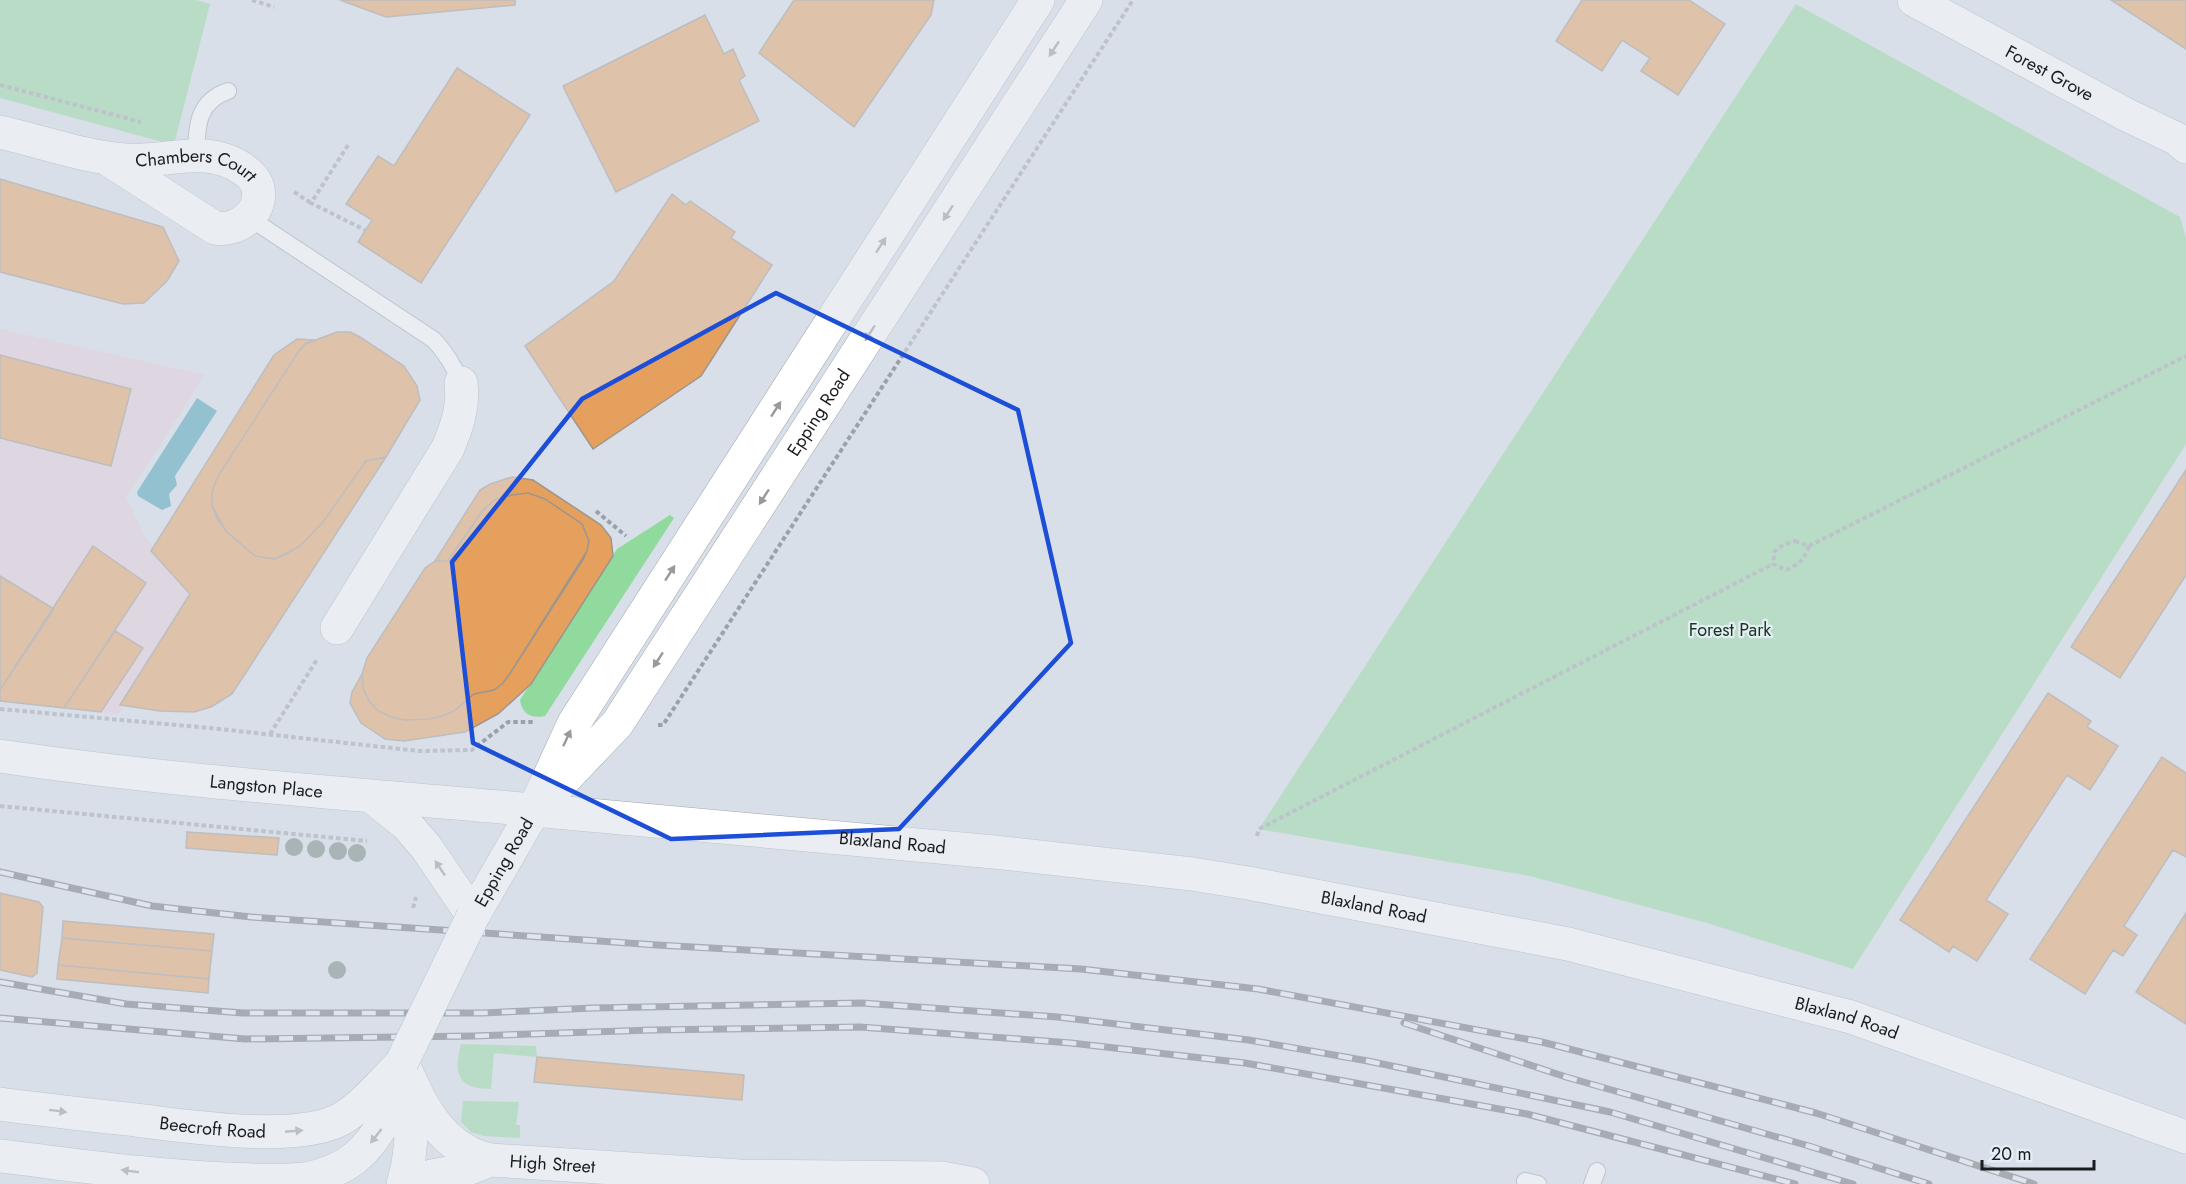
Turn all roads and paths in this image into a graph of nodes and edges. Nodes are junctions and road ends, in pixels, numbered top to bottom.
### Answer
1 (252, 0) edge
2 (1038, 0) edge
3 (1086, 0) edge
4 (1133, 0) edge
5 (1914, 0) edge
6 (274, 7) dead end
7 (228, 92) dead end
8 (0, 132) edge
9 (348, 145) dead end
10 (2186, 147) edge
11 (196, 157) junction
12 (106, 158) junction
13 (287, 189) dead end
14 (311, 202) junction
15 (248, 217) junction
16 (365, 230) dead end
17 (2186, 356) edge
18 (461, 383) joint
19 (596, 511) dead end
20 (626, 536) dead end
21 (1809, 546) junction
22 (1773, 564) junction
23 (337, 628) joint
24 (0, 709) edge
25 (541, 722) dead end
26 (652, 724) dead end
27 (270, 734) junction
28 (0, 756) edge
29 (372, 796) junction
30 (0, 806) edge
31 (534, 810) junction
32 (1257, 836) dead end
33 (371, 841) dead end
34 (416, 890) dead end
35 (413, 908) dead end
36 (473, 916) junction
37 (402, 1062) junction
38 (0, 1104) edge
39 (2186, 1137) edge
40 (0, 1156) edge
41 (490, 1160) junction
42 (194, 1181) edge
43 (403, 1184) edge
44 (419, 1184) edge
45 (973, 1184) edge

1 - 6 path
31 -> 2 main road, Epping Road
3 -> 31 main road, Epping Road
4 - 26 path
5 - 10 main road, Forest Grove
7 - 11 lane
8 - 12 main road, Chambers Court
9 - 14 path
11 - 12 main road, Chambers Court
11 - 15 main road, Chambers Court
12 - 15 main road, Chambers Court
13 - 14 path
14 - 16 path
15 - 18 lane
17 - 21 path
18 - 23 main road
19 - 20 path
21 - 22 path
21 - 22 path
22 - 32 path
23 - 27 path
24 - 27 path
25 - 27 path
28 - 29 main road, Langston Place
29 - 31 main road, Langston Place
36 -> 29 main road
30 - 33 path
31 - 36 main road, Epping Road
31 - 39 main road, Blaxland Road
34 - 35 path
36 - 37 main road, Beecroft Road, bridge
38 -> 37 main road, Beecroft Road
37 - 41 main road, High Street
37 -> 42 main road, Beecroft Road
37 - 43 main road
42 -> 40 main road, Beecroft Road
41 - 44 main road, High Street
41 - 45 main road, High Street

